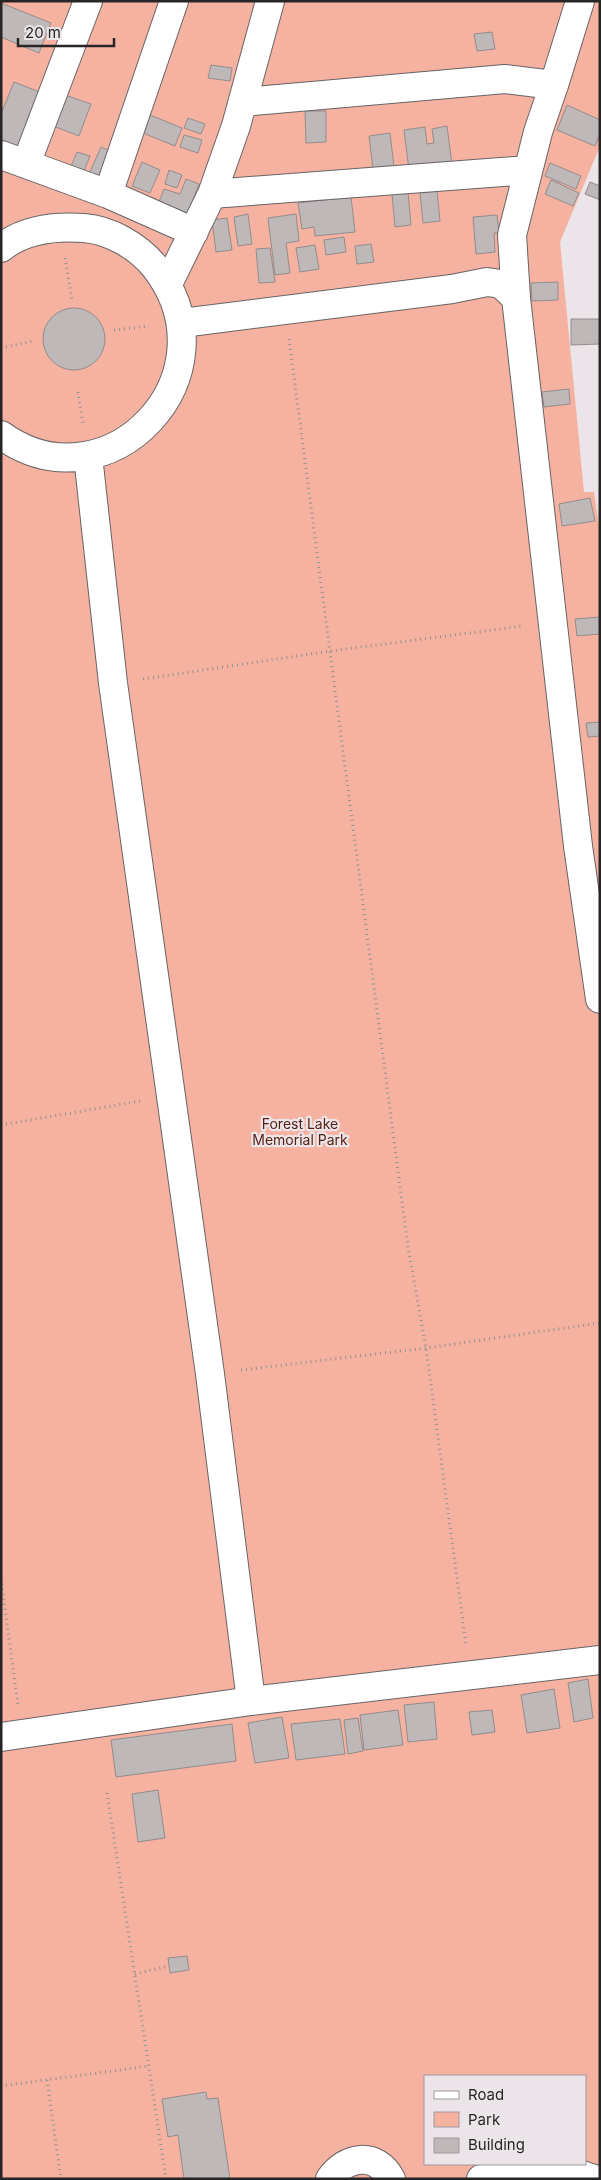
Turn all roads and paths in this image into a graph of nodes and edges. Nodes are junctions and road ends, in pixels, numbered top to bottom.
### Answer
1 (88, 1) edge
2 (174, 1) edge
3 (270, 1) edge
4 (580, 1) edge
5 (554, 86) junction
6 (243, 102) junction
7 (14, 159) edge
8 (528, 170) junction
9 (108, 194) junction
10 (212, 194) junction
11 (60, 226) junction
12 (194, 232) junction
13 (1, 248) edge
14 (168, 284) junction
15 (516, 298) junction
16 (72, 300) dead end
17 (285, 312) junction
18 (182, 323) junction
19 (33, 341) dead end
20 (1, 348) edge
21 (1, 435) edge
22 (88, 456) junction
23 (554, 623) junction
24 (331, 651) junction
25 (113, 684) junction
26 (600, 999) edge
27 (171, 1096) junction
28 (1, 1125) edge
29 (600, 1323) edge
30 (426, 1348) junction
31 (210, 1374) junction
32 (1, 1579) edge
33 (600, 1660) edge
34 (470, 1676) junction
35 (251, 1701) junction
36 (12, 1735) edge
37 (107, 1793) dead end
38 (169, 1966) dead end
39 (135, 1974) junction
40 (149, 2066) junction
41 (47, 2080) junction
42 (1, 2086) edge
43 (61, 2179) edge
44 (166, 2179) edge
45 (330, 2179) edge
46 (391, 2179) edge
47 (480, 2179) edge
48 (594, 2179) edge

1 - 7 lane
2 - 9 lane
3 - 6 lane
4 - 5 lane
5 - 6 lane
5 - 8 lane
6 - 10 lane
7 - 9 lane
8 - 10 lane
8 - 15 lane
9 - 12 lane
10 - 12 lane
11 - 13 lane
11 - 14 lane
11 - 16 path
12 - 14 lane
14 - 18 lane
15 - 17 lane
15 - 23 lane
17 - 18 lane
17 - 24 path
18 - 22 lane
19 - 20 path
21 - 22 lane
22 - 25 lane
23 - 24 path
23 - 26 lane
24 - 25 path
24 - 30 path
25 - 27 lane
27 - 28 path
27 - 31 lane
29 - 30 path
30 - 31 path
30 - 34 path
31 - 35 lane
32 - 36 path
33 - 34 lane
34 - 35 lane
35 - 36 lane
37 - 39 path
38 - 39 path
39 - 40 path
40 - 41 path
40 - 44 path
41 - 42 path
41 - 43 path
45 - 46 lane
47 - 48 lane

